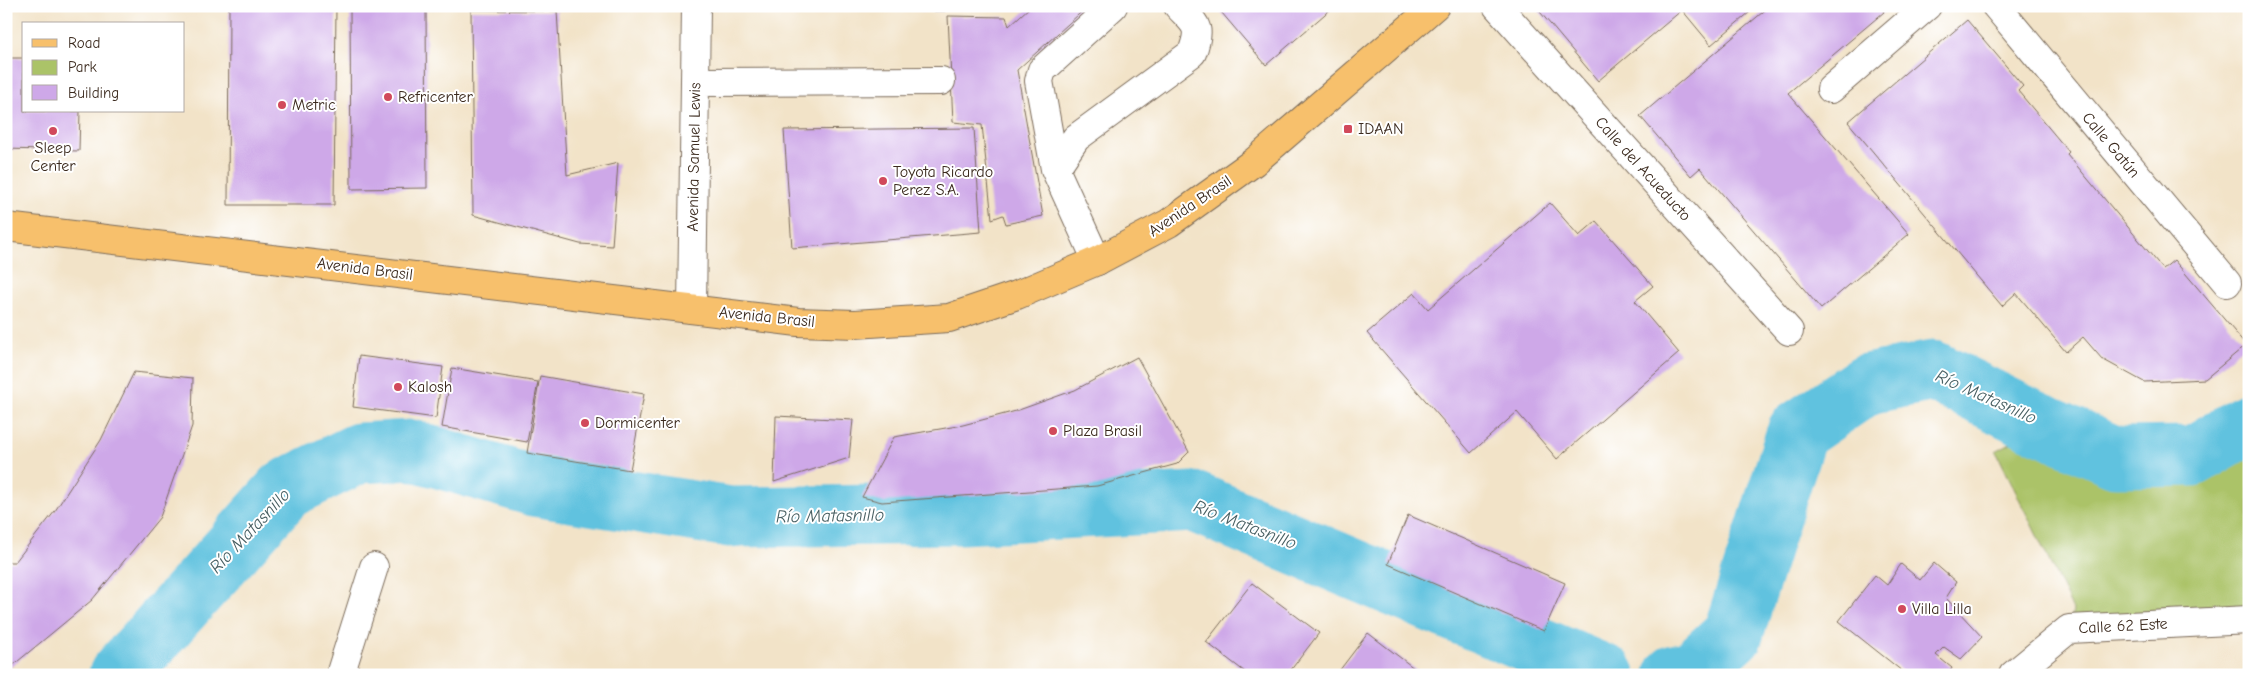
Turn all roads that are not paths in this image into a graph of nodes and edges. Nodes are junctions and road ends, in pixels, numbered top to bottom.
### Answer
1 (696, 6) edge
2 (1112, 6) edge
3 (1178, 6) edge
4 (1434, 6) edge
5 (1496, 6) edge
6 (1928, 6) edge
7 (1996, 6) edge
8 (941, 81) dead end
9 (695, 82) junction
10 (1831, 89) dead end
11 (1055, 169) junction
12 (6, 226) edge
13 (1097, 261) junction
14 (2227, 283) dead end
15 (692, 309) junction
16 (1789, 331) dead end
17 (374, 567) dead end
18 (2249, 620) edge
19 (340, 675) edge
20 (2013, 675) edge

1 - 9 street, Avenida Samuel Lewis
2 - 11 street
3 - 11 street
4 - 13 main road, Avenida Brasil
5 - 16 street, Calle del Acueducto
6 - 10 street
7 - 14 street, Calle Gatún
8 - 9 street
9 - 15 street, Avenida Samuel Lewis
11 - 13 street
12 - 15 main road, Avenida Brasil
13 - 15 main road, Avenida Brasil
17 - 19 street
18 - 20 street, Calle 62 Este

